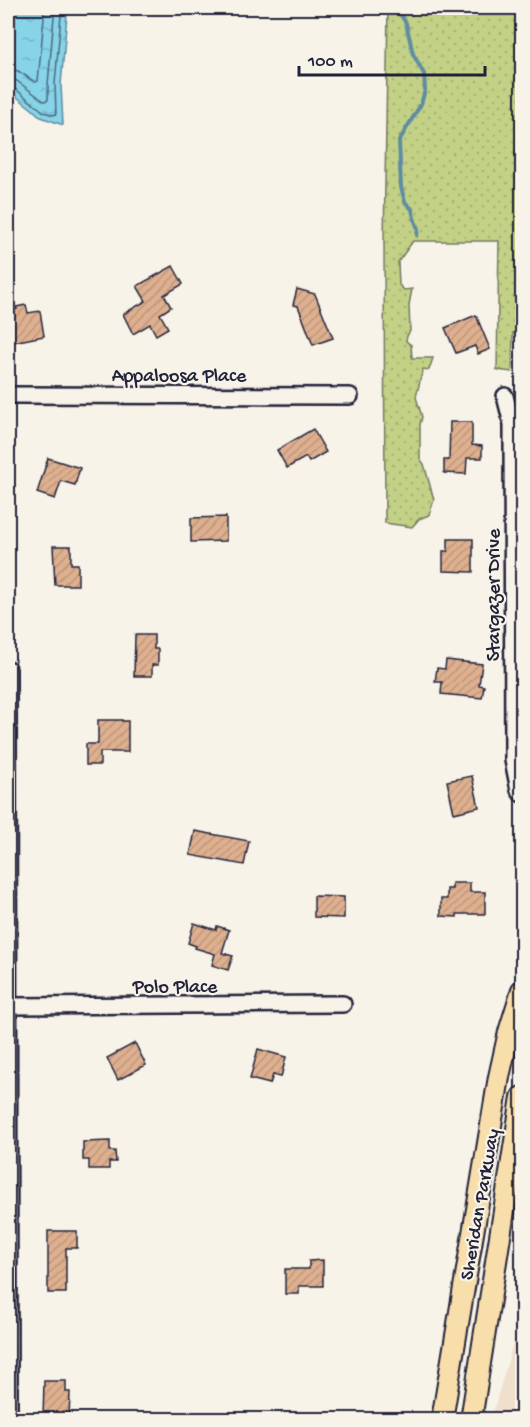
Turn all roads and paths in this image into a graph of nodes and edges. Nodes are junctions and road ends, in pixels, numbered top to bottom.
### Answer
1 (8, 395) edge
2 (350, 396) dead end
3 (504, 396) dead end
4 (518, 521) edge
5 (8, 669) edge
6 (522, 794) edge
7 (522, 990) edge
8 (343, 1004) dead end
9 (8, 1006) edge
10 (522, 1097) edge
11 (9, 1419) edge
12 (442, 1419) edge
13 (471, 1419) edge

1 - 2 street, Appaloosa Place
3 - 4 street, Stargazer Drive
4 - 6 street, Stargazer Drive
5 - 9 street
7 - 12 main road, Sheridan Parkway
8 - 9 street, Polo Place
9 - 11 street
10 - 13 main road, Sheridan Parkway

